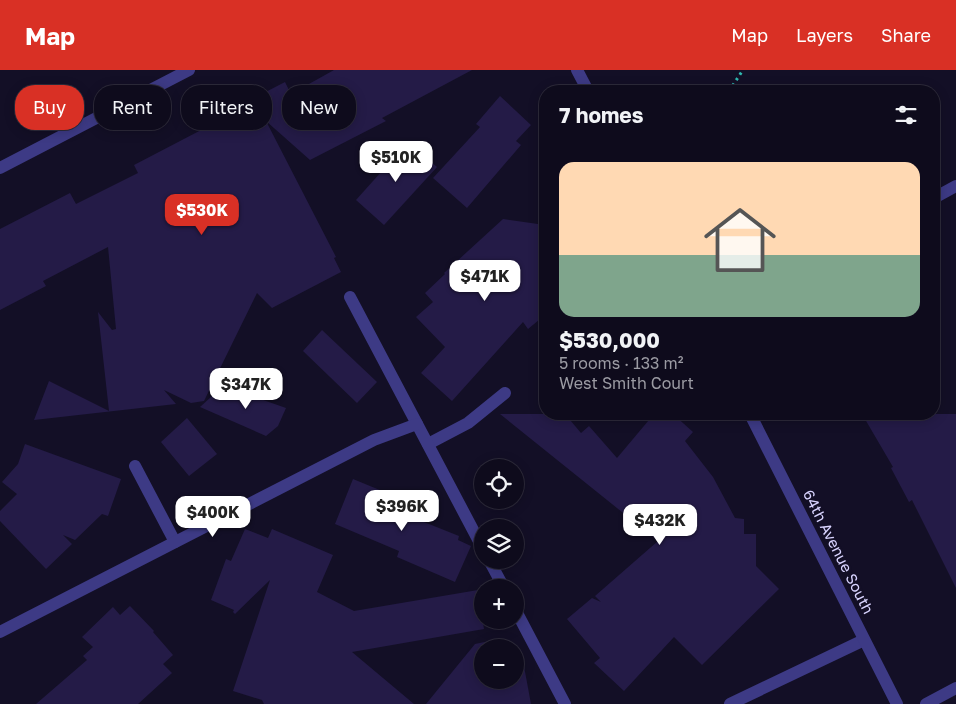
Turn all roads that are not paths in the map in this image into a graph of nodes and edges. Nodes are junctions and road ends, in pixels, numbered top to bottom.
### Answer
1 (189, 70) edge
2 (577, 70) edge
3 (585, 85) edge
4 (0, 168) edge
5 (956, 186) edge
6 (940, 195) edge
7 (350, 297) dead end
8 (505, 393) dead end
9 (753, 420) edge
10 (417, 424) junction
11 (428, 444) junction
12 (135, 466) dead end
13 (474, 532) edge
14 (175, 542) junction
15 (524, 626) edge
16 (0, 632) edge
17 (864, 640) junction
18 (956, 688) edge
19 (565, 704) edge
20 (730, 704) edge
21 (896, 704) edge
22 (926, 704) edge

1 - 4 street
2 - 3 street
5 - 6 street
7 - 10 street
8 - 11 street
9 - 17 street, 64th Avenue South
10 - 11 street
10 - 14 street
11 - 13 street
12 - 14 street
14 - 16 street
15 - 19 street
17 - 20 street
17 - 21 street, 64th Avenue South
18 - 22 street

